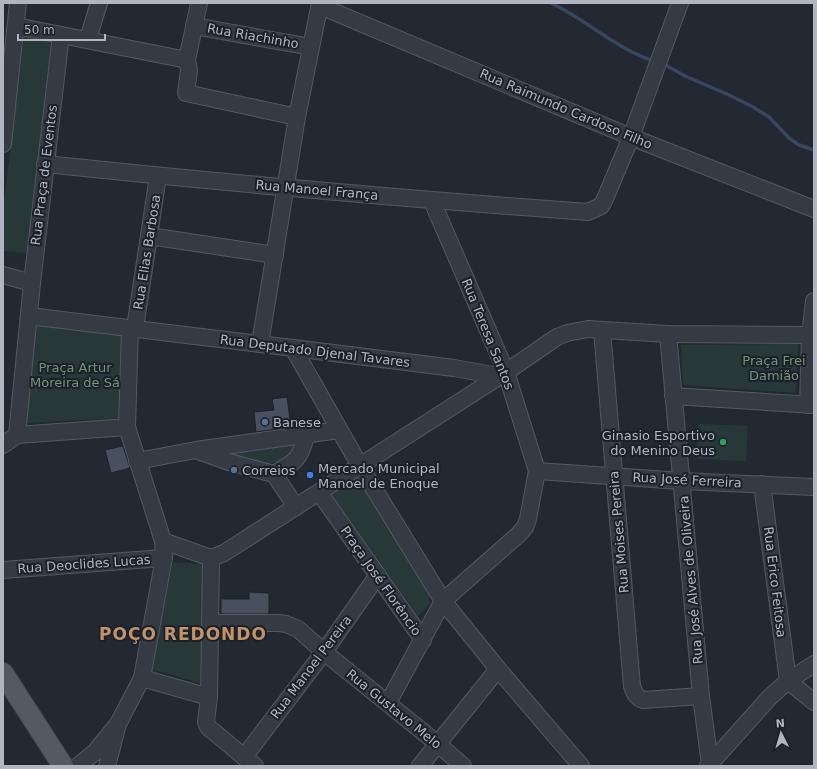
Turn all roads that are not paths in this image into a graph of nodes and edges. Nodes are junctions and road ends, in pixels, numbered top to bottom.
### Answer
1 (18, 3) edge
2 (99, 3) edge
3 (199, 3) edge
4 (680, 3) edge
5 (320, 4) edge
6 (16, 26) junction
7 (194, 26) junction
8 (61, 34) junction
9 (88, 39) junction
10 (311, 47) junction
11 (187, 60) junction
12 (297, 118) junction
13 (631, 137) junction
14 (3, 144) edge
15 (46, 164) junction
16 (158, 176) junction
17 (286, 188) junction
18 (432, 201) junction
19 (814, 209) edge
20 (149, 236) junction
21 (275, 255) junction
22 (3, 275) edge
23 (32, 283) junction
24 (814, 301) edge
25 (29, 316) junction
26 (132, 328) junction
27 (602, 330) junction
28 (668, 334) junction
29 (812, 335) edge
30 (260, 344) junction
31 (293, 348) junction
32 (503, 374) junction
33 (673, 396) junction
34 (811, 405) edge
35 (127, 427) junction
36 (339, 430) junction
37 (17, 434) junction
38 (306, 435) junction
39 (3, 445) edge
40 (196, 450) junction
41 (137, 461) junction
42 (360, 466) junction
43 (537, 471) junction
44 (274, 474) junction
45 (614, 476) junction
46 (682, 480) junction
47 (762, 484) junction
48 (814, 487) edge
49 (319, 492) junction
50 (296, 507) junction
51 (162, 541) junction
52 (164, 558) junction
53 (211, 558) junction
54 (3, 570) edge
55 (378, 576) junction
56 (443, 601) junction
57 (211, 623) junction
58 (423, 640) junction
59 (324, 652) junction
60 (814, 664) edge
61 (498, 669) junction
62 (3, 673) edge
63 (142, 678) junction
64 (788, 681) junction
65 (701, 696) junction
66 (209, 697) junction
67 (814, 702) edge
68 (388, 703) junction
69 (118, 724) junction
70 (438, 744) junction
71 (250, 761) edge
72 (709, 765) edge
73 (62, 766) edge
74 (78, 766) edge
75 (107, 766) edge
76 (420, 766) edge
77 (463, 766) edge
78 (581, 766) edge

1 - 6 street
2 - 9 street
3 - 7 street
4 - 13 street
5 - 10 street
5 - 13 street, Rua Raimundo Cardoso Filho
6 - 8 street
6 - 14 street
7 - 10 street, Rua Riachinho
7 - 11 street
8 - 9 street
8 - 15 street, Rua Praça de Eventos
9 - 11 street
10 - 12 street
11 - 12 street
12 - 17 street
13 - 18 street, Rua Manoel França
13 - 19 street, Rua Raimundo Cardoso Filho
15 - 16 street, Rua Manoel França
15 - 23 street, Rua Praça de Eventos
16 - 17 street, Rua Manoel França
16 - 20 street, Rua Elias Barbosa
17 - 18 street, Rua Manoel França
17 - 21 street
18 - 32 street, Rua Teresa Santos
20 - 21 street
20 - 26 street, Rua Elias Barbosa
21 - 30 street
22 - 23 street
23 - 25 street, Rua Praça de Eventos
24 - 29 street
25 - 26 street
25 - 37 street
26 - 30 street, Rua Deputado Djenal Tavares
26 - 35 street
27 - 28 street
27 - 32 street
27 - 45 street, Rua Moises Pereira
28 - 29 street
28 - 33 street
29 - 34 street
30 - 31 street, Rua Deputado Djenal Tavares
31 - 32 street, Rua Deputado Djenal Tavares
31 - 36 street
32 - 42 street
32 - 43 street, Rua Teresa Santos
33 - 34 street
33 - 46 street, Rua José Alves de Oliveira
35 - 37 street
35 - 41 street
36 - 38 street
36 - 42 street
37 - 39 street
38 - 40 street
38 - 44 street
40 - 41 street
40 - 44 street
41 - 51 street
42 - 49 street
42 - 56 street
43 - 45 street, Rua José Ferreira
43 - 56 street
44 - 50 street
45 - 46 street, Rua José Ferreira
45 - 65 street, Rua Moises Pereira
46 - 47 street, Rua José Ferreira
46 - 65 street, Rua José Alves de Oliveira
47 - 48 street, Rua José Ferreira
47 - 64 street, Rua Erico Feitosa
49 - 50 street
49 - 55 street, Praça José Florêncio
50 - 53 street
51 - 52 street
51 - 53 street
52 - 54 street, Rua Deoclides Lucas
52 - 63 street
53 - 57 street
55 - 58 street, Praça José Florêncio
55 - 59 street, Rua Manoel Pereira
56 - 58 street, Praça José Florêncio
56 - 61 street
57 - 59 street, Rua Gustavo Melo
57 - 66 street
58 - 68 street
59 - 68 street, Rua Gustavo Melo
59 - 71 street, Rua Manoel Pereira
60 - 64 street
61 - 70 street
61 - 78 street
62 - 73 main road
63 - 66 street
63 - 69 street
64 - 67 street
64 - 72 street
65 - 72 street, Rua José Alves de Oliveira
66 - 71 street
68 - 70 street, Rua Gustavo Melo
69 - 74 street
69 - 75 street
70 - 76 street
70 - 77 street, Rua Gustavo Melo

